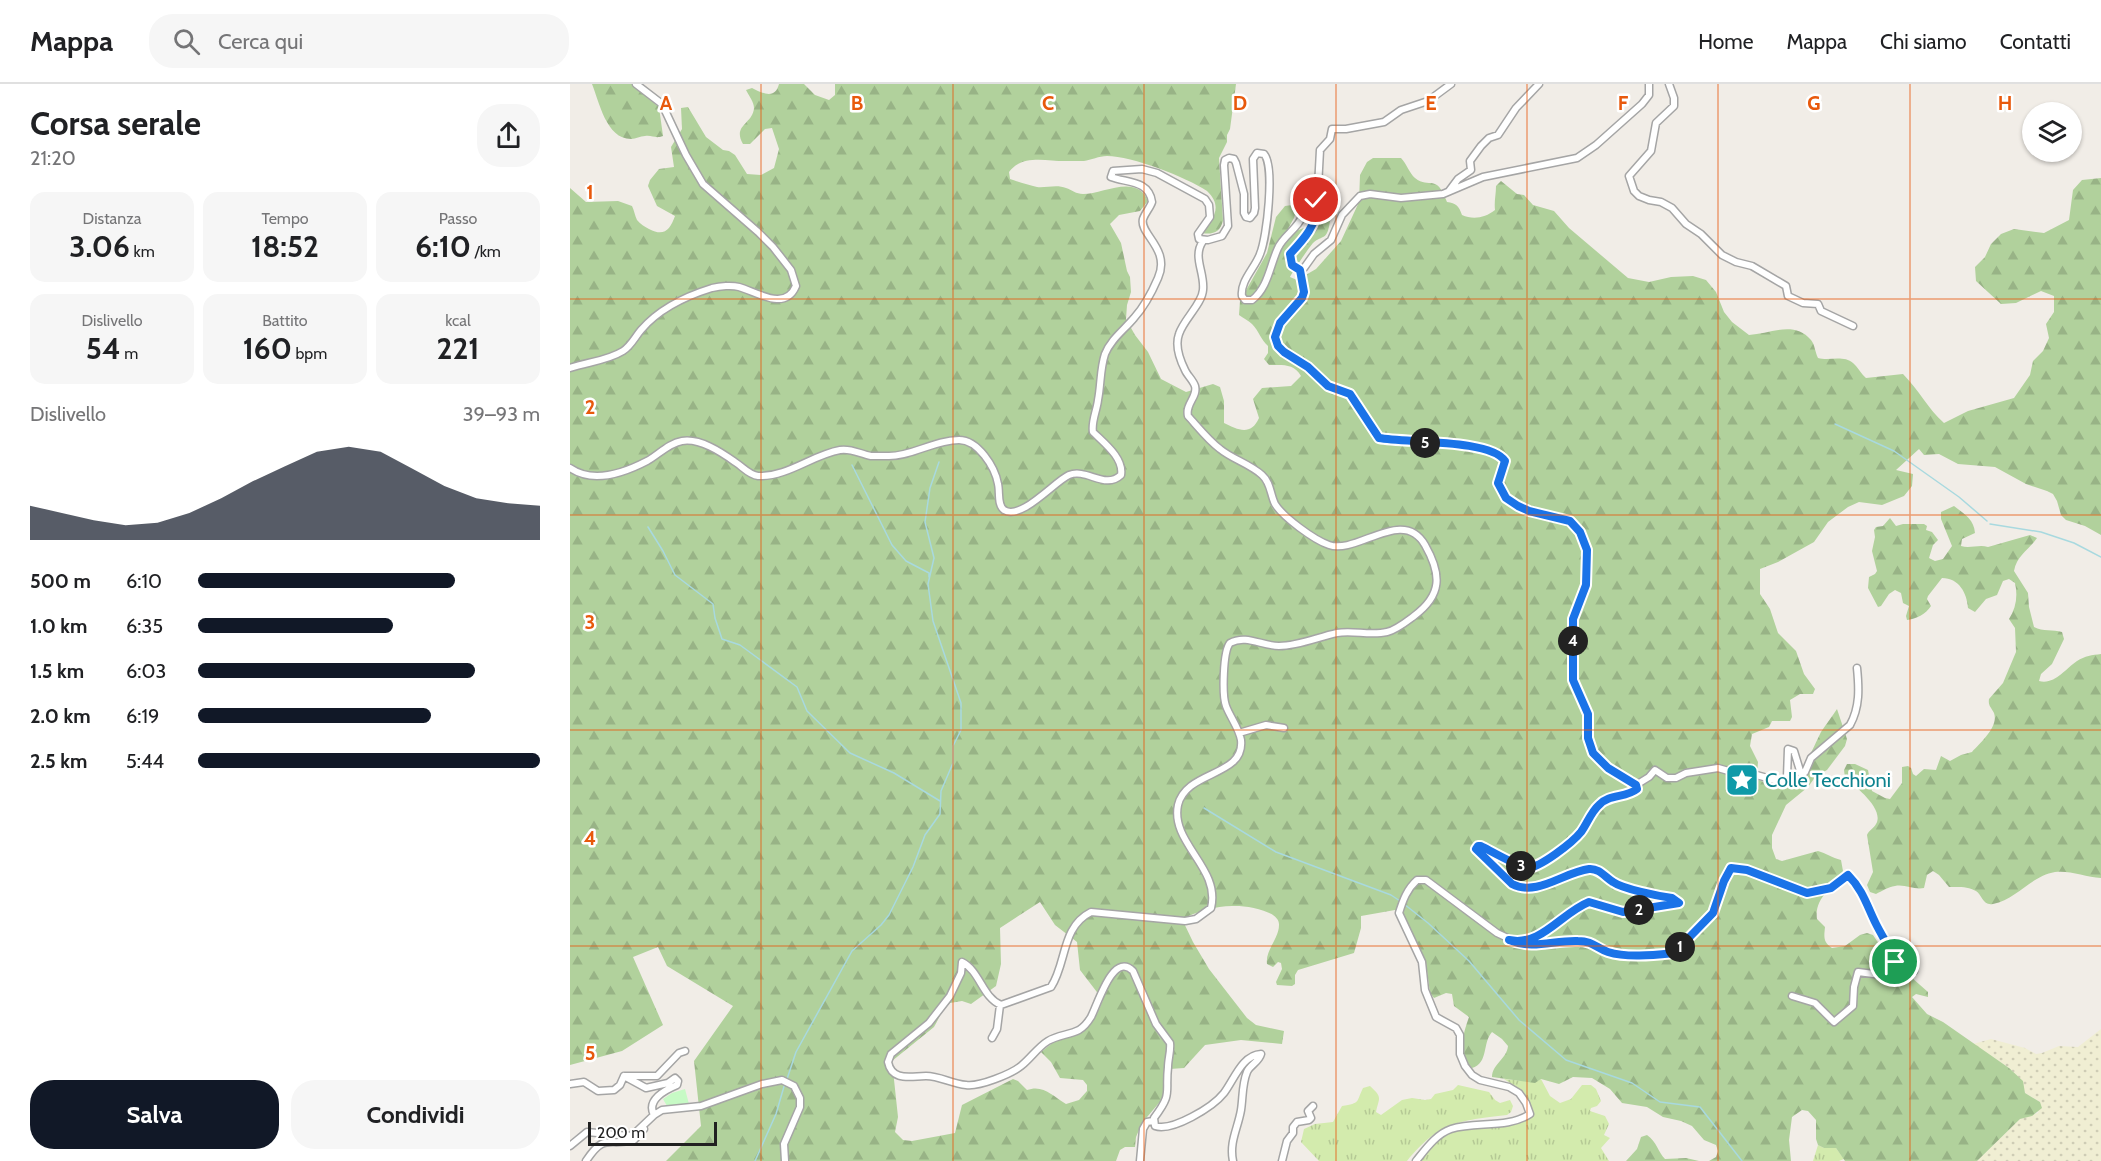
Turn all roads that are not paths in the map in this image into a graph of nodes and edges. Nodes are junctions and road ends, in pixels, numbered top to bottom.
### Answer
1 (636, 84) edge
2 (1451, 84) edge
3 (1539, 84) edge
4 (1649, 84) edge
5 (1669, 84) edge
6 (1449, 191) junction
7 (1314, 196) junction
8 (1203, 241) junction
9 (1300, 270) junction
10 (1853, 326) dead end
11 (570, 368) edge
12 (570, 468) edge
13 (1857, 668) dead end
14 (1284, 728) dead end
15 (1239, 733) junction
16 (1636, 785) junction
17 (1509, 940) junction
18 (1792, 996) dead end
19 (1000, 1005) junction
20 (992, 1038) dead end
21 (685, 1051) dead end
22 (624, 1076) junction
23 (570, 1084) edge
24 (1313, 1106) dead end
25 (656, 1114) junction
26 (1153, 1121) junction
27 (570, 1146) edge
28 (585, 1161) edge
29 (785, 1161) edge
30 (1140, 1161) edge
31 (1233, 1161) edge
32 (1282, 1161) edge
33 (1416, 1161) edge

1 - 11 street
2 - 7 street
3 - 6 street
4 - 6 street
5 - 10 street
6 - 9 street
7 - 8 street
7 - 9 street
8 - 12 street
8 - 15 street
9 - 16 street
13 - 16 street
14 - 15 street
15 - 19 street
16 - 17 street
17 - 18 street
17 - 33 street
19 - 20 street
19 - 26 street
21 - 22 street
22 - 23 street
22 - 25 street
24 - 32 street
25 - 27 street
25 - 28 street
25 - 29 street
26 - 30 street
26 - 31 street

